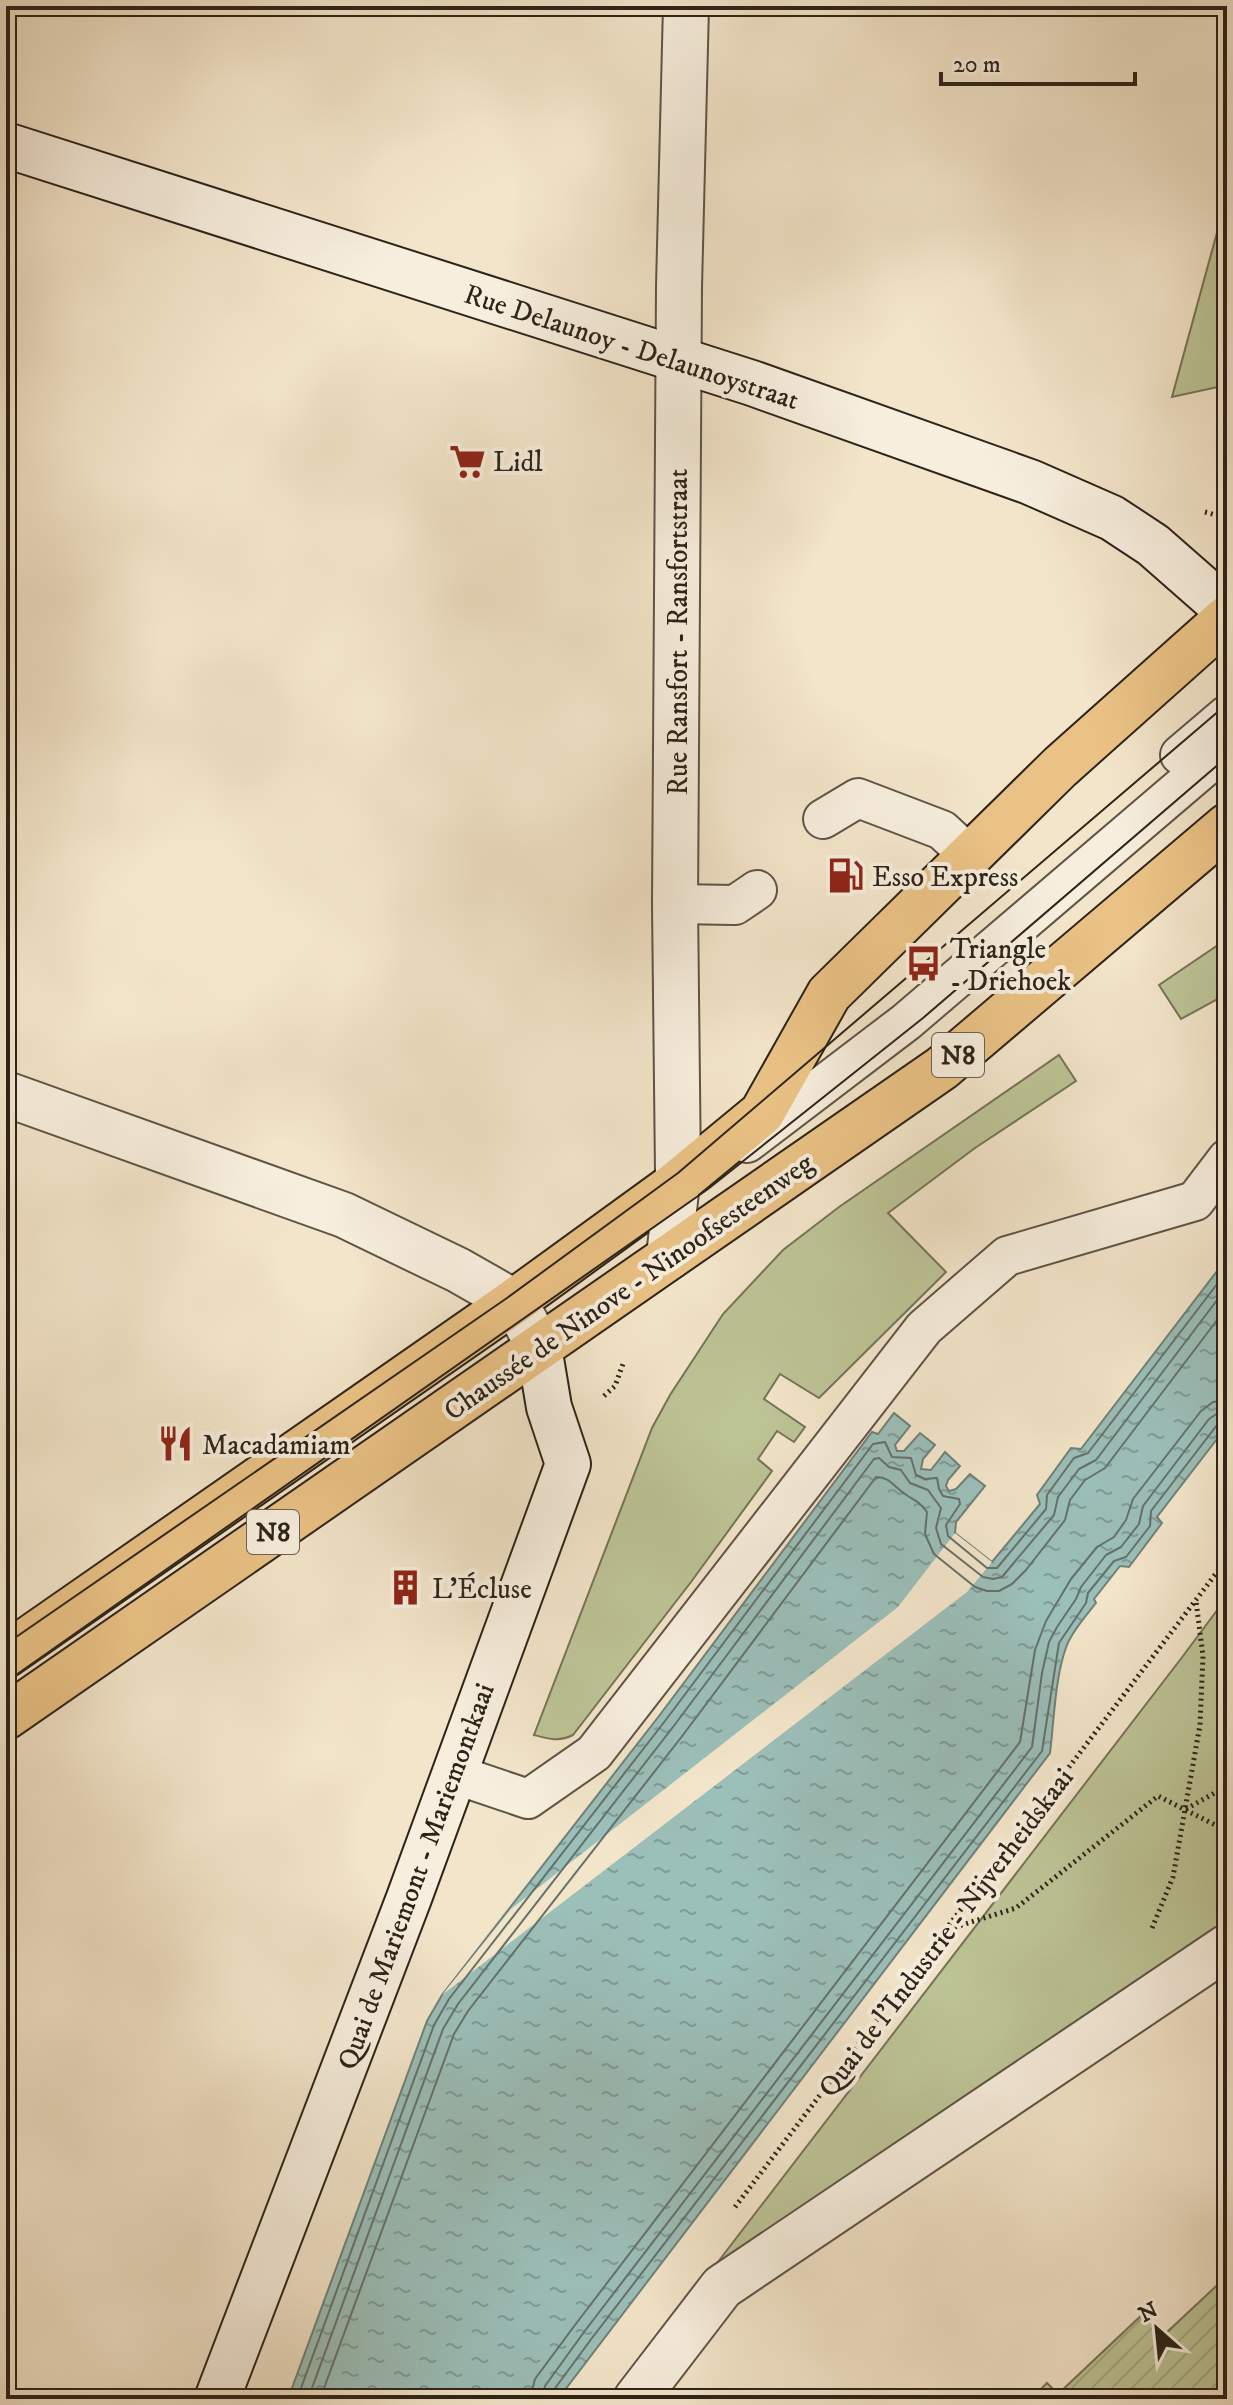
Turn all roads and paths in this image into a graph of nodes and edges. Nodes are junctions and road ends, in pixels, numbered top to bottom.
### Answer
1 (686, 6) edge
2 (6, 145) edge
3 (679, 360) junction
4 (1192, 507) dead end
5 (1227, 518) edge
6 (1227, 610) edge
7 (1227, 618) edge
8 (1227, 715) edge
9 (1227, 748) edge
10 (823, 819) dead end
11 (1227, 826) edge
12 (969, 855) junction
13 (757, 890) dead end
14 (675, 904) junction
15 (6, 1094) edge
16 (762, 1113) junction
17 (1227, 1159) edge
18 (676, 1191) junction
19 (669, 1257) junction
20 (512, 1303) junction
21 (539, 1347) junction
22 (1227, 1559) edge
23 (1196, 1600) junction
24 (6, 1655) edge
25 (6, 1717) edge
26 (454, 1774) junction
27 (1227, 1786) edge
28 (1186, 1809) junction
29 (1227, 1831) edge
30 (948, 1929) junction
31 (1150, 1931) dead end
32 (1227, 1947) edge
33 (728, 2216) dead end
34 (217, 2399) edge
35 (636, 2399) edge

1 - 3 street, Rue Ransfort - Ransfortstraat
2 - 3 street, Rue Delaunoy - Delaunoystraat
3 - 6 street, Rue Delaunoy - Delaunoystraat
3 - 14 street, Rue Ransfort - Ransfortstraat
4 - 5 path
7 - 12 main road, Chaussée de Ninove - Ninoofsesteenweg / N8
8 - 16 lane, Chaussée de Ninove - Ninoofsesteenweg
9 - 18 lane, Chaussée de Ninove - Ninoofsesteenweg
10 - 12 lane
11 - 19 main road, Chaussée de Ninove - Ninoofsesteenweg / N8
12 - 16 main road, Chaussée de Ninove - Ninoofsesteenweg / N8
13 - 14 lane
14 - 18 street, Rue Ransfort - Ransfortstraat
15 - 20 street
16 - 18 main road, Chaussée de Ninove - Ninoofsesteenweg / N8
17 - 26 lane
18 - 19 street, Rue Ransfort - Ransfortstraat
18 - 20 main road, Chaussée de Ninove - Ninoofsesteenweg / N8
19 - 21 main road, Chaussée de Ninove - Ninoofsesteenweg / N8
20 - 21 street
20 - 24 main road, Chaussée de Ninove - Ninoofsesteenweg / N8
21 - 25 main road, Chaussée de Ninove - Ninoofsesteenweg / N8
21 - 26 street, Quai de Mariemont - Mariemontkaai
22 - 23 path, Quai de l'Industrie - Nijverheidskaai
23 - 28 path
23 - 30 path, Quai de l'Industrie - Nijverheidskaai
26 - 34 street, Quai de Mariemont - Mariemontkaai
27 - 28 path
28 - 29 path
28 - 30 path
28 - 31 path
30 - 33 path, Quai de l'Industrie - Nijverheidskaai
32 - 35 street

